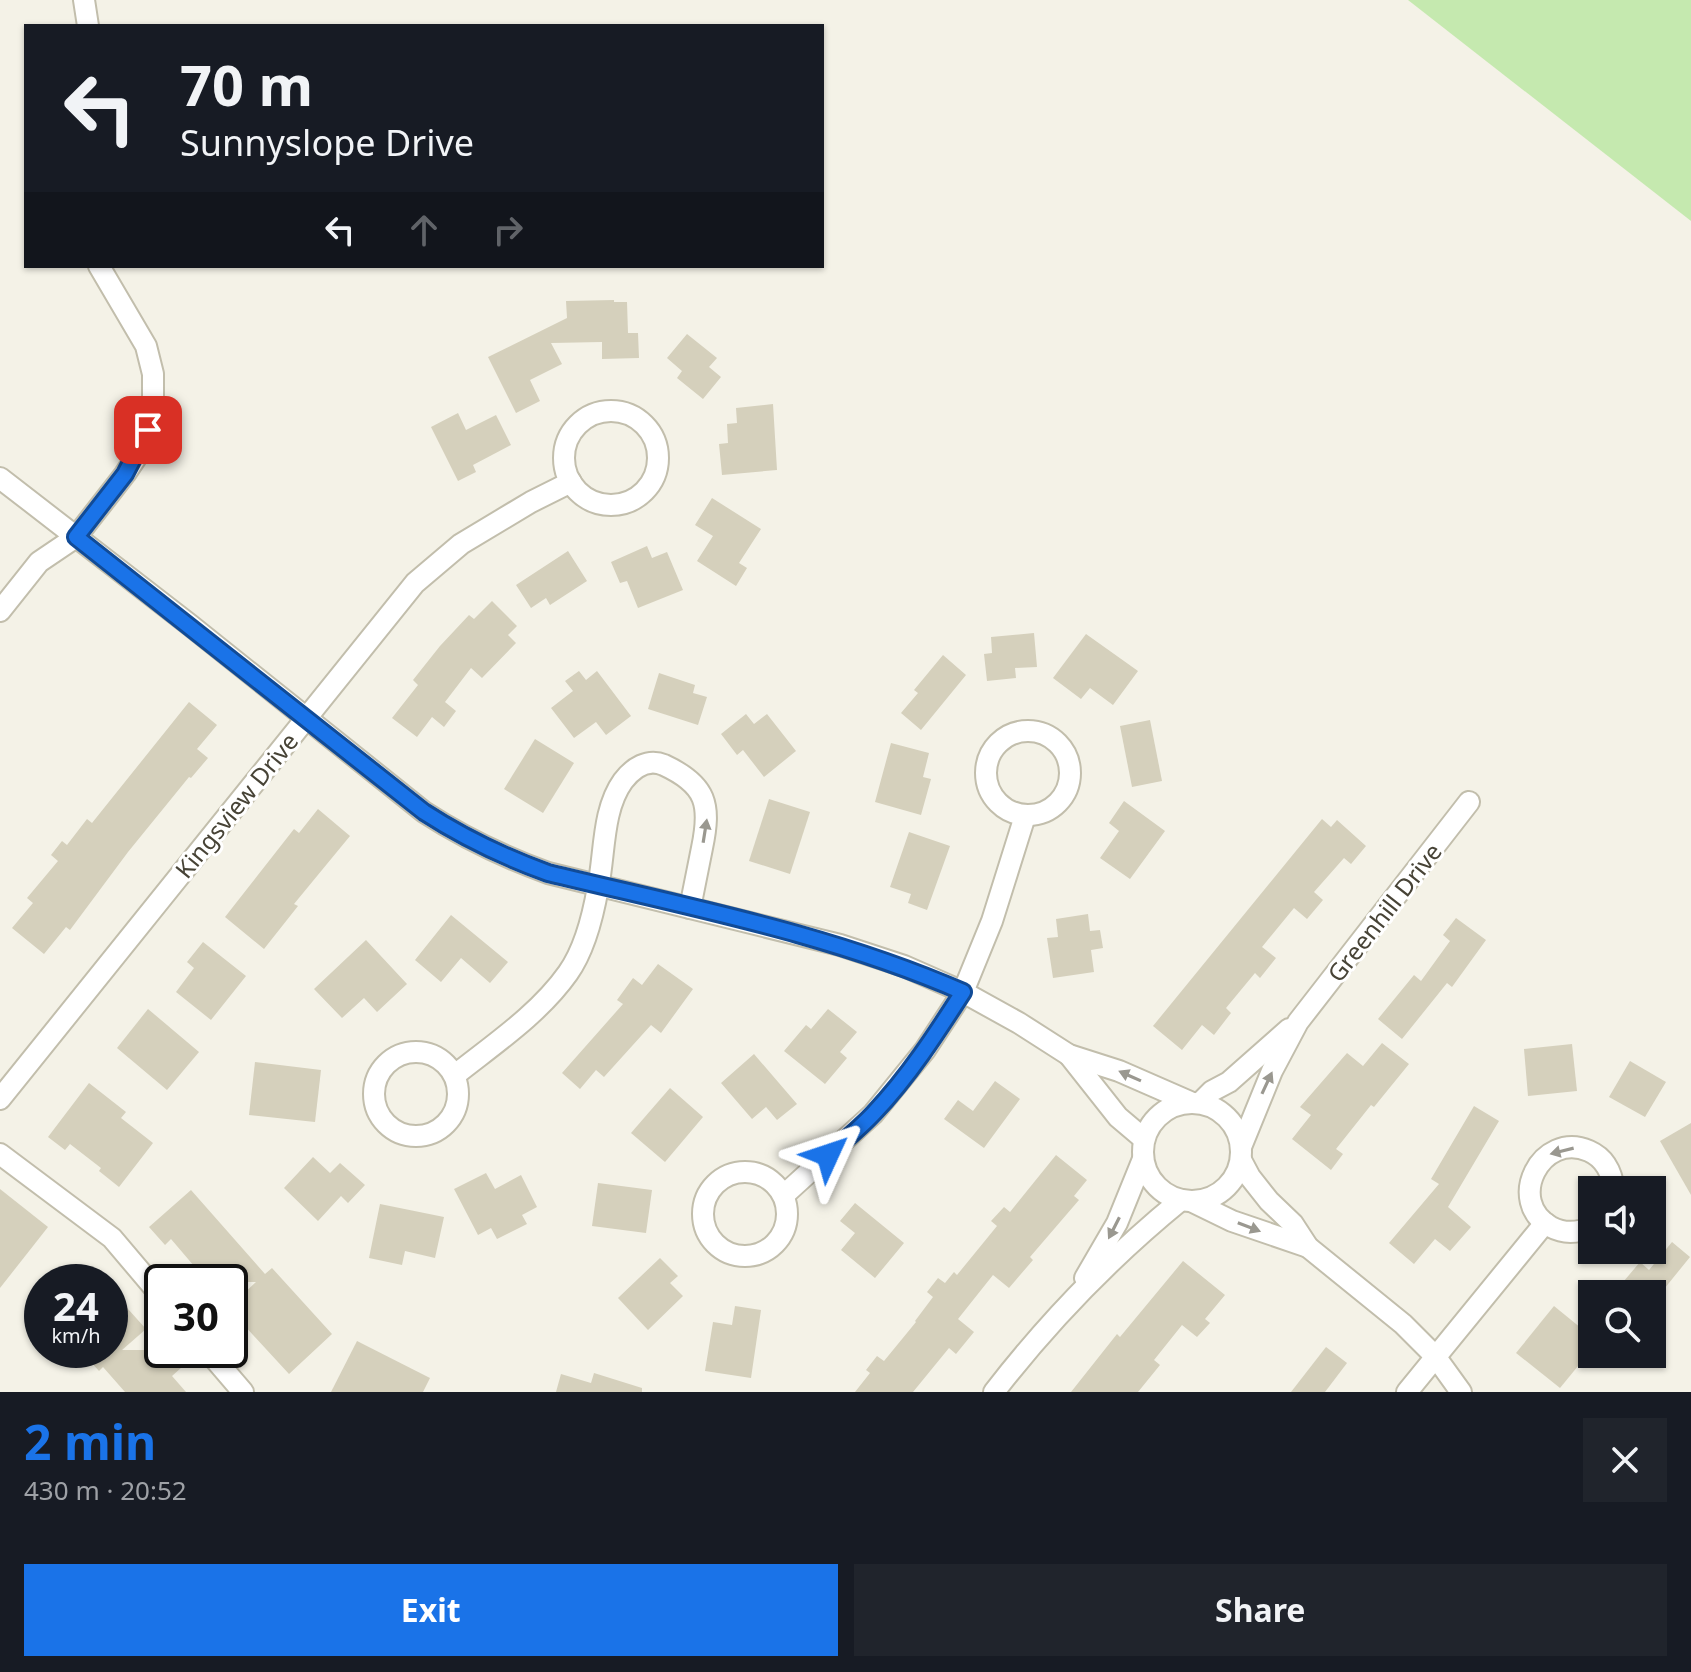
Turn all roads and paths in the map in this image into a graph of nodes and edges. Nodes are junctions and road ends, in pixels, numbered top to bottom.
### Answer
1 (84, 0) edge
2 (88, 24) edge
3 (100, 268) edge
4 (0, 478) edge
5 (571, 482) junction
6 (76, 537) junction
7 (0, 611) edge
8 (306, 718) junction
9 (1469, 802) dead end
10 (1025, 816) junction
11 (599, 886) junction
12 (690, 908) junction
13 (963, 992) junction
14 (1298, 1022) junction
15 (1069, 1055) junction
16 (455, 1075) junction
17 (0, 1099) edge
18 (1195, 1103) junction
19 (1143, 1149) junction
20 (0, 1154) edge
21 (1241, 1154) junction
22 (1612, 1176) edge
23 (784, 1195) junction
24 (1187, 1201) junction
25 (1545, 1223) junction
26 (1578, 1231) edge
27 (1308, 1247) junction
28 (144, 1276) edge
29 (1076, 1293) junction
30 (1435, 1356) junction
31 (222, 1368) edge
32 (243, 1392) edge
33 (994, 1392) edge
34 (1407, 1392) edge
35 (1461, 1392) edge

1 - 2 street
3 - 6 street
4 - 6 street
5 - 5 street
5 - 8 street, Kingsview Drive
6 - 7 street
6 - 8 street
8 - 11 street
8 - 17 street, Kingsview Drive
9 - 14 street, Greenhill Drive
10 - 10 street
10 - 13 street
11 - 12 street
12 -> 11 street
11 - 16 street
12 - 13 street
13 - 15 street
13 - 23 street
14 - 18 street, Greenhill Drive
21 -> 14 street, Greenhill Drive
18 -> 15 street
15 - 19 street
16 - 16 street
18 - 19 street
18 - 21 street
19 - 24 street
19 -> 29 street
20 - 28 street
21 - 24 street
21 - 27 street
22 -> 25 street
23 - 23 street
24 -> 27 street
24 - 29 street
25 - 26 street
25 - 30 street
27 - 30 street
29 - 33 street
30 - 34 street
30 - 35 street
31 - 32 street

